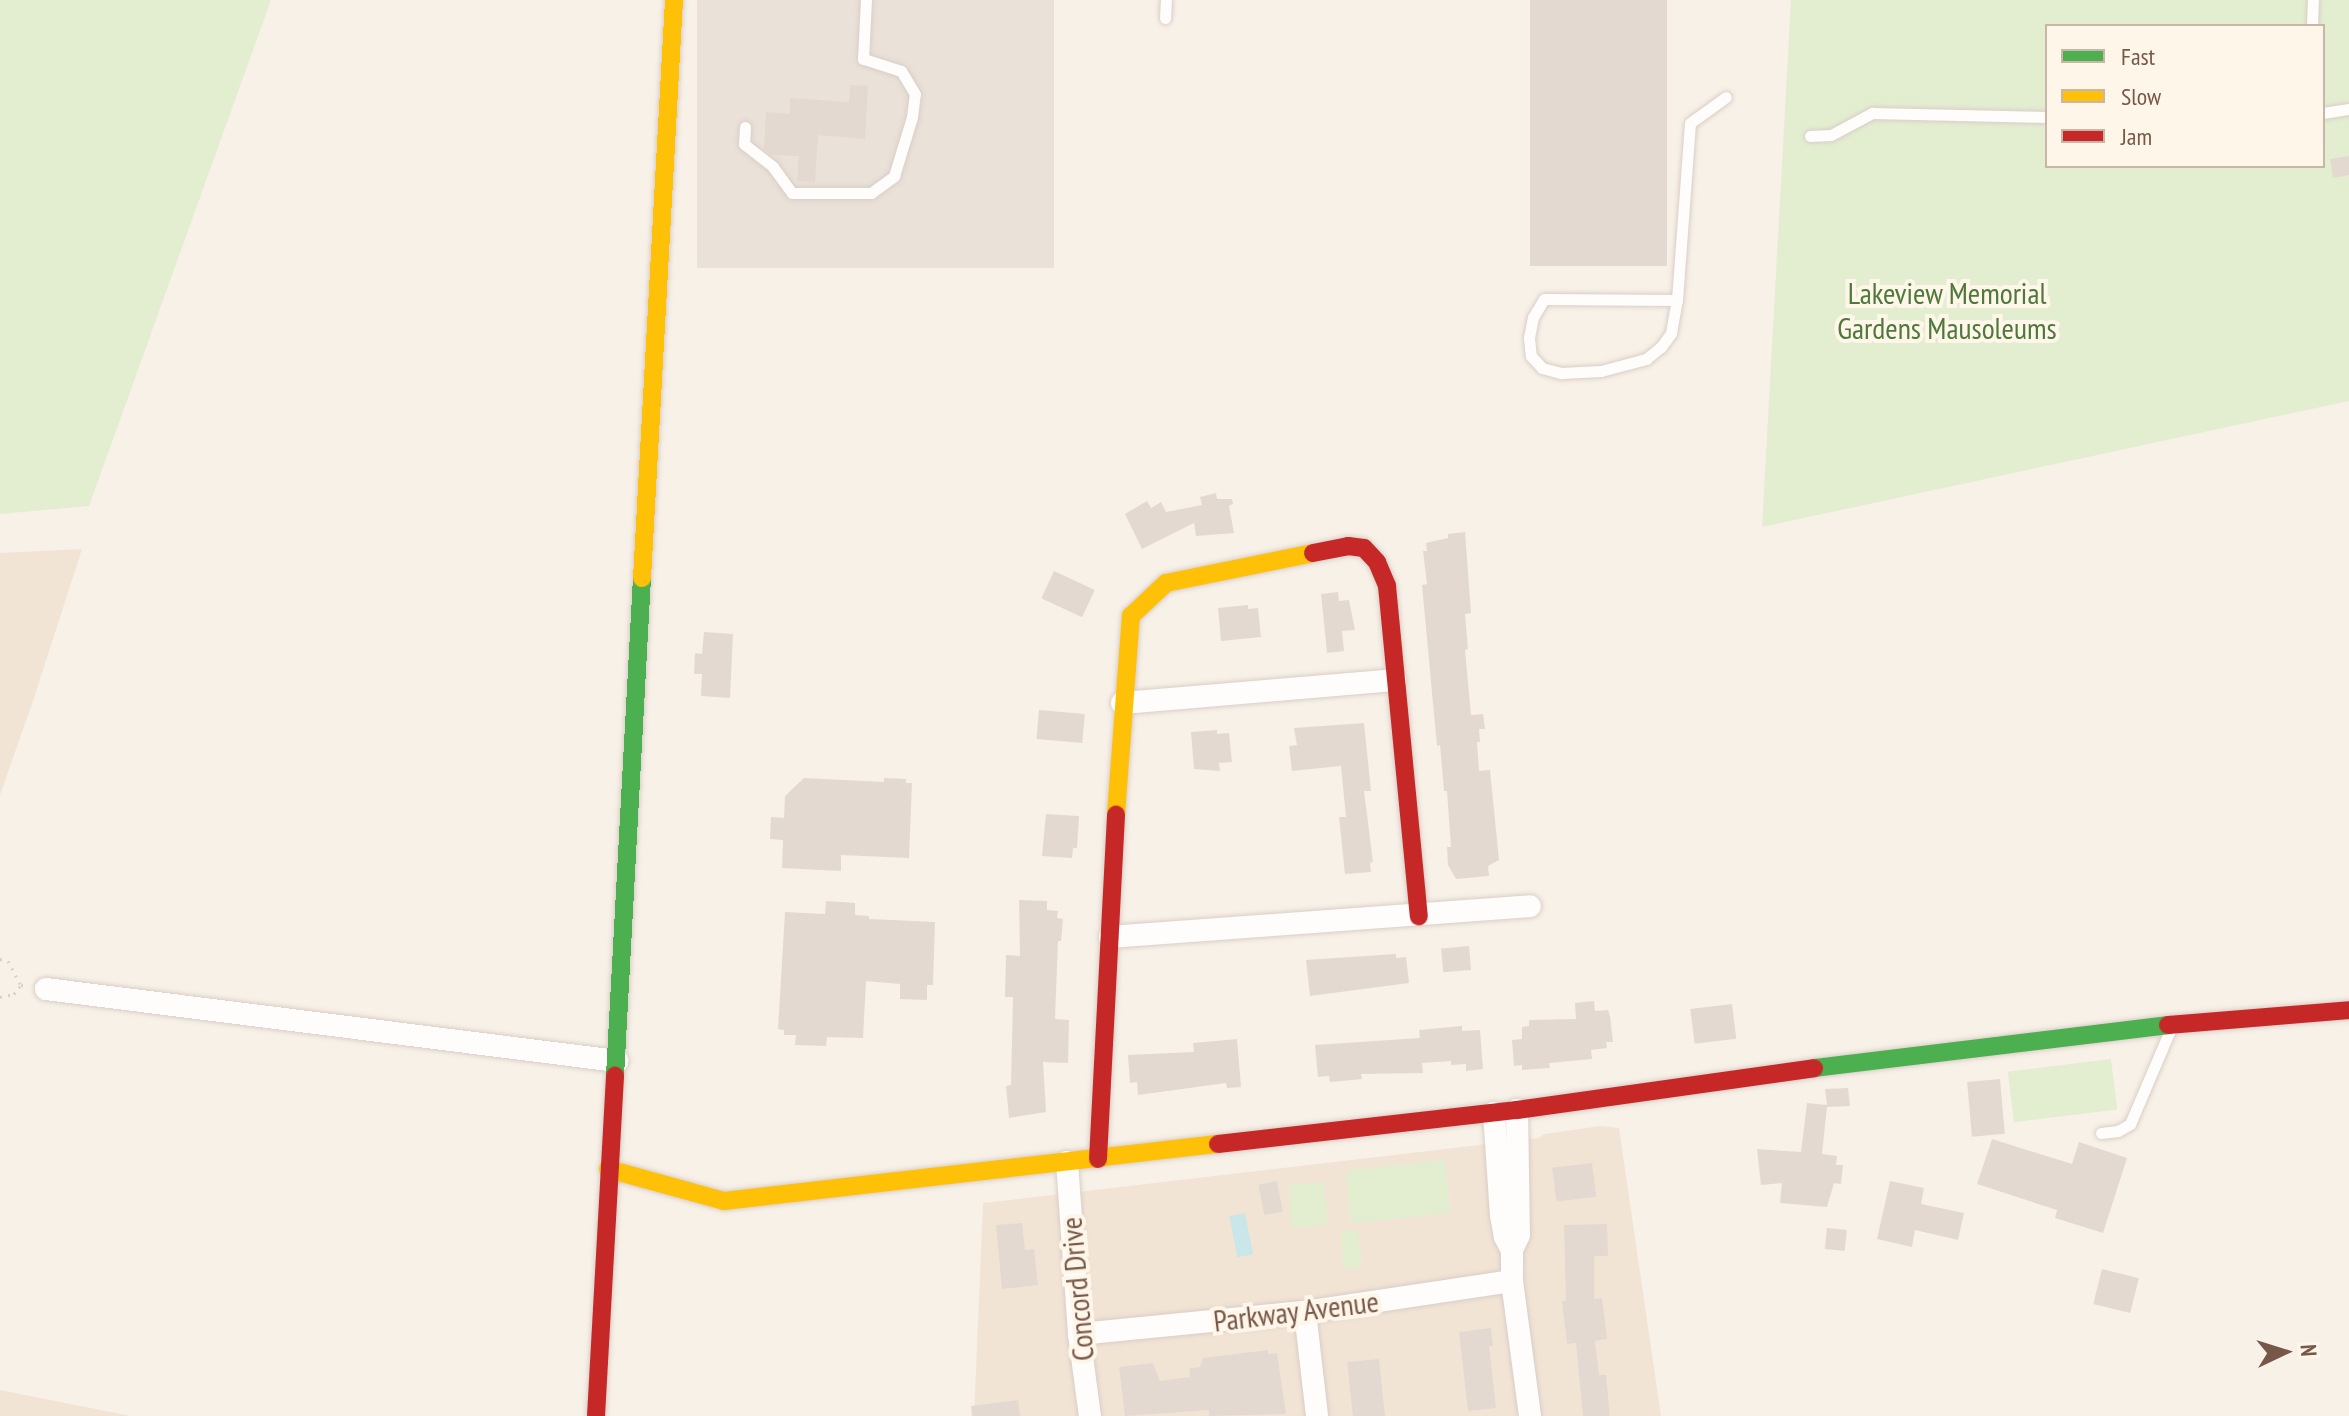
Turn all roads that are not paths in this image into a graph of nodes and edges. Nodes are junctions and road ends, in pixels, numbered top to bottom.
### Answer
1 (674, 0) edge
2 (866, 0) edge
3 (1166, 0) edge
4 (2313, 0) edge
5 (1165, 18) dead end
6 (2312, 24) edge
7 (1726, 97) dead end
8 (2349, 109) edge
9 (2325, 113) edge
10 (2045, 117) edge
11 (745, 127) dead end
12 (1810, 136) dead end
13 (1677, 300) junction
14 (1395, 680) junction
15 (1122, 703) junction
16 (1530, 906) dead end
17 (1419, 916) junction
18 (1110, 937) junction
19 (46, 989) road end
20 (2349, 1010) edge
21 (2173, 1024) junction
22 (617, 1061) junction
23 (1505, 1111) junction
24 (2101, 1133) dead end
25 (1098, 1159) junction
26 (1067, 1162) junction
27 (608, 1169) junction
28 (1512, 1281) junction
29 (1305, 1312) junction
30 (1079, 1334) junction
31 (596, 1416) edge
32 (1090, 1416) edge
33 (1317, 1416) edge
34 (1530, 1416) edge

1 - 22 street
2 - 11 lane
3 - 5 lane
4 - 6 lane
7 - 13 lane
8 - 9 lane
10 - 12 lane
13 - 13 lane
14 - 15 street
14 - 15 street
14 - 17 street
15 - 18 street
16 - 17 street
17 - 18 street
18 - 25 street
19 - 22 street
20 - 21 street
21 - 23 street
21 - 24 lane
22 - 27 street
23 - 25 street
23 - 28 street
25 - 26 street
26 - 27 street
26 - 30 street, Concord Drive
27 - 31 street
28 - 29 street, Parkway Avenue
28 - 34 street
29 - 30 street, Parkway Avenue
29 - 33 street
30 - 32 street, Concord Drive

